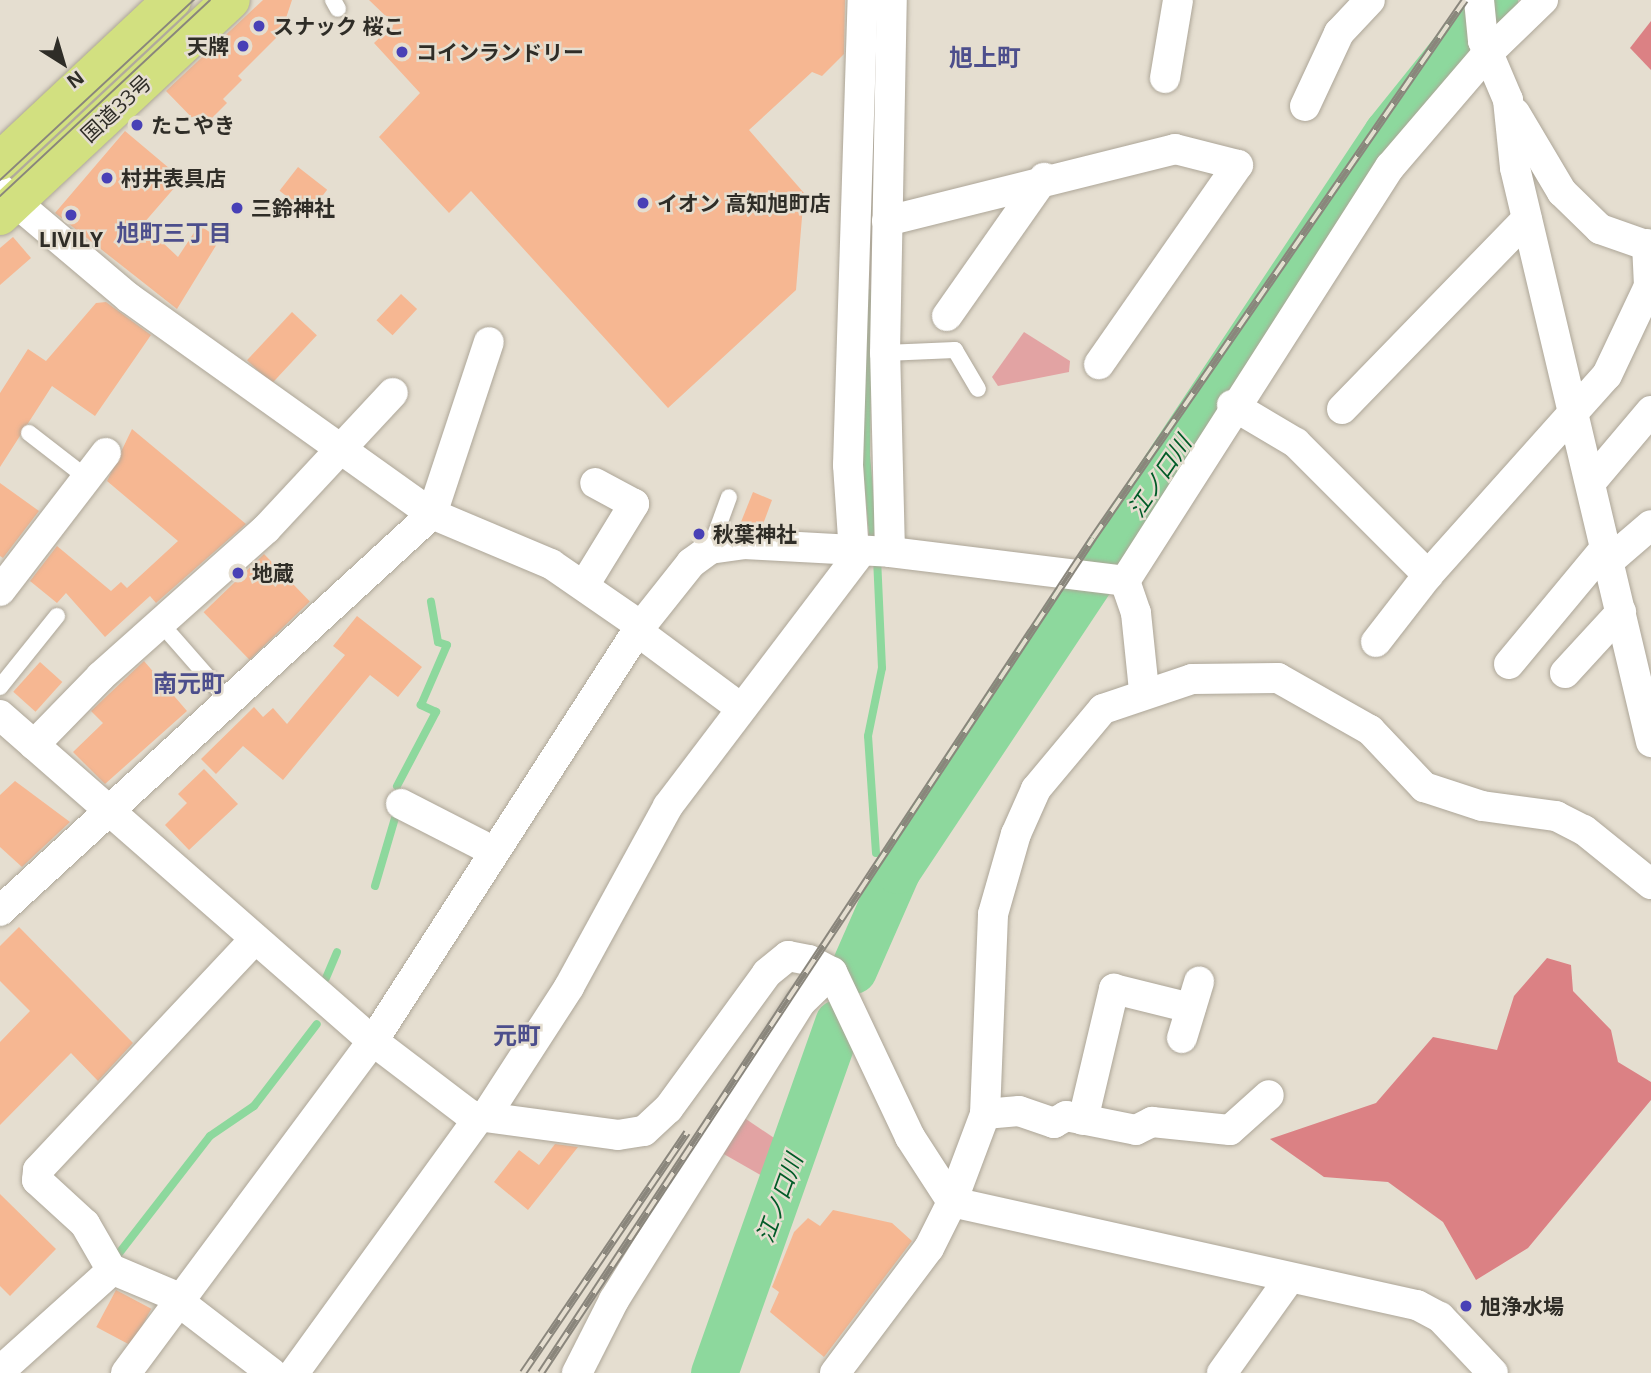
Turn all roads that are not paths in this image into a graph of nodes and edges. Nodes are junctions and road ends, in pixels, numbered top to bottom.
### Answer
1 (172, 0) edge
2 (231, 0) edge
3 (863, 0) edge
4 (892, 0) edge
5 (1178, 0) edge
6 (1370, 0) edge
7 (1479, 0) edge
8 (1543, 0) edge
9 (1485, 47) junction
10 (1164, 78) dead end
11 (1508, 100) junction
12 (1305, 106) dead end
13 (0, 161) edge
14 (1044, 178) junction
15 (6, 202) edge
16 (1527, 219) junction
17 (887, 221) junction
18 (1649, 246) edge
19 (947, 316) dead end
20 (489, 342) dead end
21 (885, 353) junction
22 (1099, 363) dead end
23 (978, 389) dead end
24 (393, 393) dead end
25 (1232, 405) junction
26 (1342, 409) dead end
27 (1651, 411) edge
28 (1576, 415) junction
29 (29, 433) dead end
30 (342, 451) junction
31 (106, 453) dead end
32 (87, 478) junction
33 (1591, 482) junction
34 (595, 483) dead end
35 (729, 497) dead end
36 (432, 514) junction
37 (1651, 525) edge
38 (710, 549) junction
39 (871, 553) junction
40 (1608, 554) junction
41 (1427, 575) junction
42 (1119, 581) junction
43 (585, 584) junction
44 (0, 591) edge
45 (1621, 612) junction
46 (57, 616) dead end
47 (639, 629) junction
48 (171, 635) dead end
49 (1376, 642) dead end
50 (1641, 643) edge
51 (1509, 664) dead end
52 (1565, 673) dead end
53 (1645, 686) edge
54 (0, 687) edge
55 (1144, 691) junction
56 (229, 699) junction
57 (738, 706) junction
58 (0, 715) edge
59 (1651, 742) edge
60 (34, 745) junction
61 (401, 804) dead end
62 (109, 808) junction
63 (493, 851) junction
64 (1651, 884) edge
65 (0, 911) edge
66 (255, 939) junction
67 (832, 972) junction
68 (1182, 1038) dead end
69 (373, 1041) junction
70 (1269, 1096) dead end
71 (985, 1114) junction
72 (482, 1117) junction
73 (1083, 1120) junction
74 (952, 1202) junction
75 (113, 1270) junction
76 (1289, 1279) junction
77 (179, 1299) junction
78 (6, 1357) edge
79 (1482, 1368) edge
80 (126, 1373) edge
81 (272, 1373) edge
82 (294, 1373) edge
83 (577, 1373) edge
84 (835, 1373) edge
85 (1222, 1373) edge

1 - 13 highway, 国道33号
2 - 15 highway, 国道33号
3 - 39 street
4 - 17 street
5 - 10 street
6 - 12 street
7 - 9 street
8 - 9 street
9 - 11 street
9 - 25 street
11 - 16 street
11 - 18 street
14 - 17 street
14 - 19 street
14 - 22 street
15 - 30 street
16 - 26 street
16 - 28 street
17 - 21 street
18 - 28 street
20 - 36 street
21 - 23 lane
21 - 39 street
24 - 30 street
25 - 41 street
25 - 42 street
27 - 33 street
28 - 33 street
28 - 41 street
29 - 32 lane
30 - 36 street
30 - 60 street
31 - 32 street
32 - 44 street
33 - 40 street
34 - 43 street
35 - 38 lane
36 - 43 street
36 - 56 street
37 - 40 street
38 - 39 street
38 - 47 street
39 - 42 street
39 - 57 street
40 - 45 street
40 - 51 street
41 - 49 street
42 - 55 street
43 - 47 street
45 - 50 street
45 - 52 street
46 - 54 lane
47 - 57 street
47 - 63 street
48 - 56 lane
50 - 53 street
53 - 59 street
55 - 64 street
55 - 71 street
56 - 62 street
57 - 72 street
58 - 60 street
60 - 62 street
61 - 63 street
62 - 65 street
62 - 66 street
63 - 69 street
66 - 69 street
66 - 75 street
67 - 72 street
67 - 74 street
67 - 83 street
68 - 73 street
69 - 72 street
69 - 77 street
70 - 73 street
71 - 73 street
71 - 74 street
72 - 82 street
74 - 76 street
74 - 84 street
75 - 77 street
75 - 78 street
76 - 79 street
76 - 85 street
77 - 80 street
77 - 81 street

